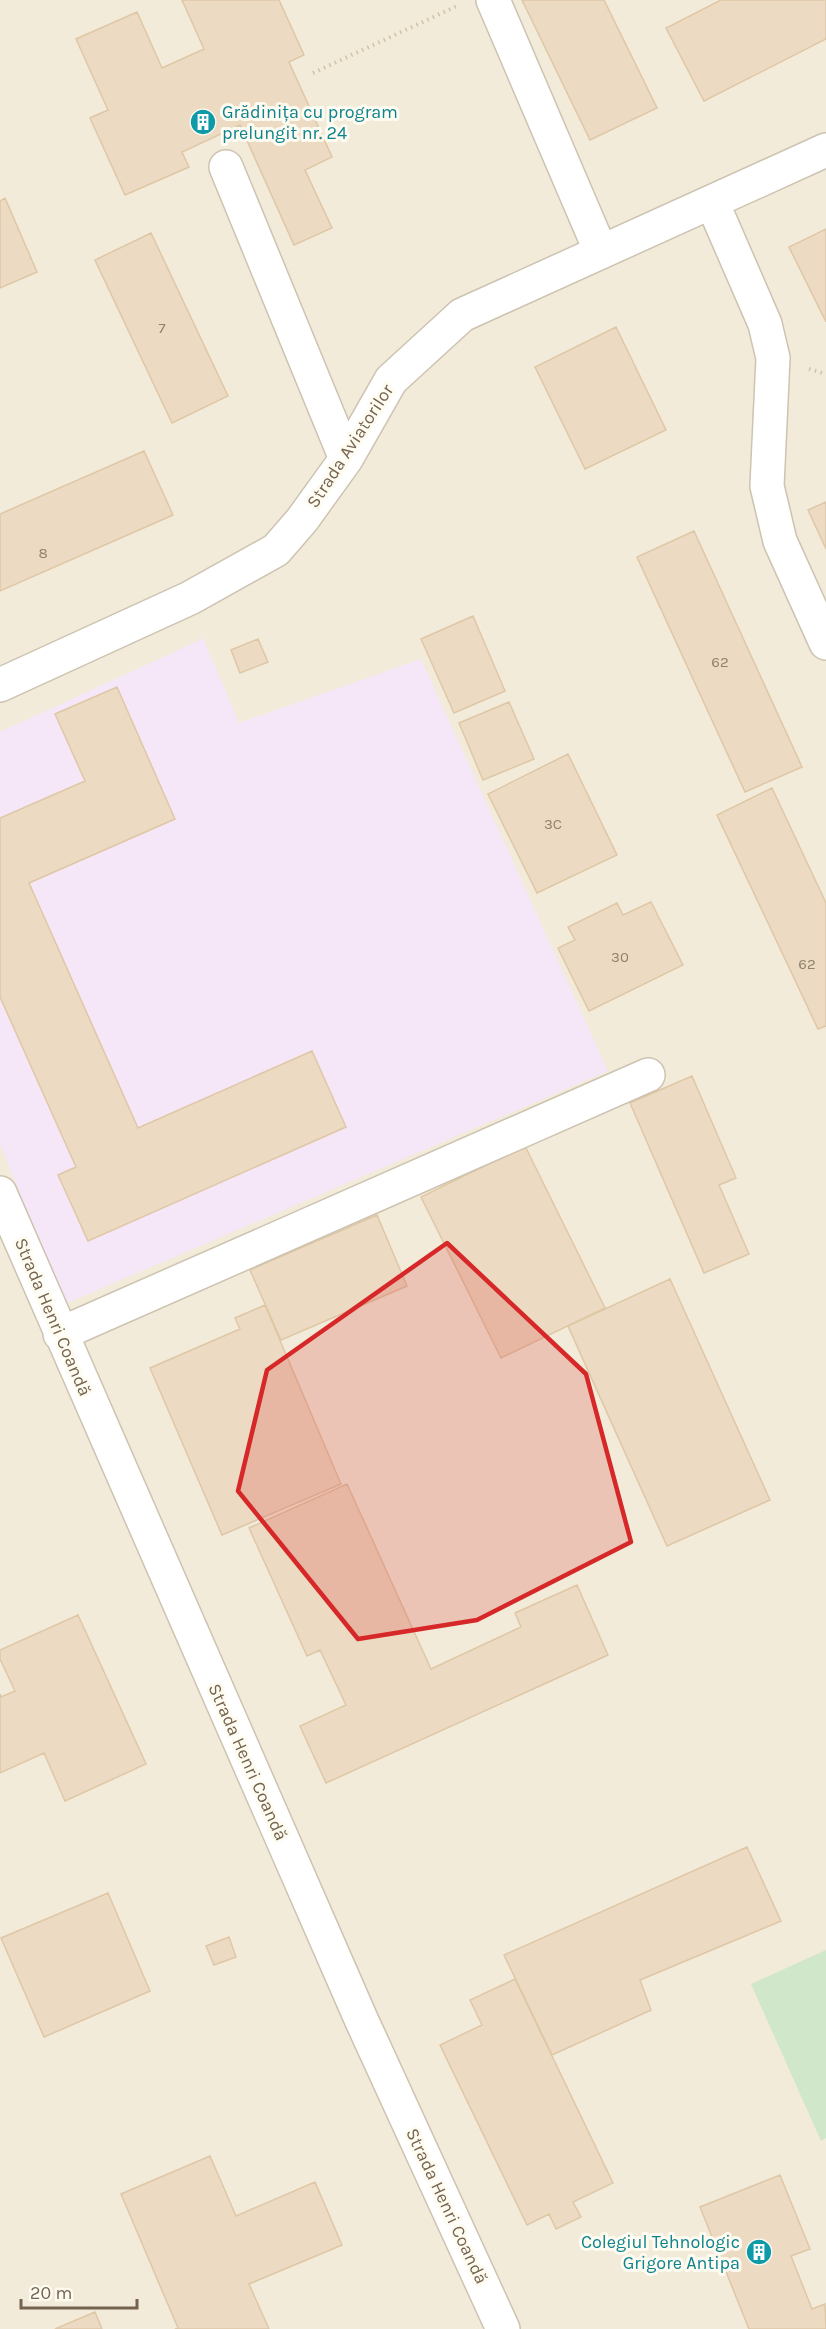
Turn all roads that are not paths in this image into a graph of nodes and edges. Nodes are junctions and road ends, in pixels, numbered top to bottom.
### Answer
1 (493, 0) edge
2 (826, 150) edge
3 (226, 167) dead end
4 (712, 202) junction
5 (602, 252) junction
6 (346, 459) junction
7 (826, 643) edge
8 (0, 685) edge
9 (648, 1075) dead end
10 (0, 1193) edge
11 (60, 1334) junction
12 (503, 2329) edge

1 - 5 street
2 - 4 street, Strada Aviatorilor
3 - 6 street
4 - 5 street, Strada Aviatorilor
4 - 7 street
5 - 6 street, Strada Aviatorilor
6 - 8 street, Strada Aviatorilor
9 - 11 street
10 - 11 street, Strada Henri Coandă
11 - 12 street, Strada Henri Coandă

